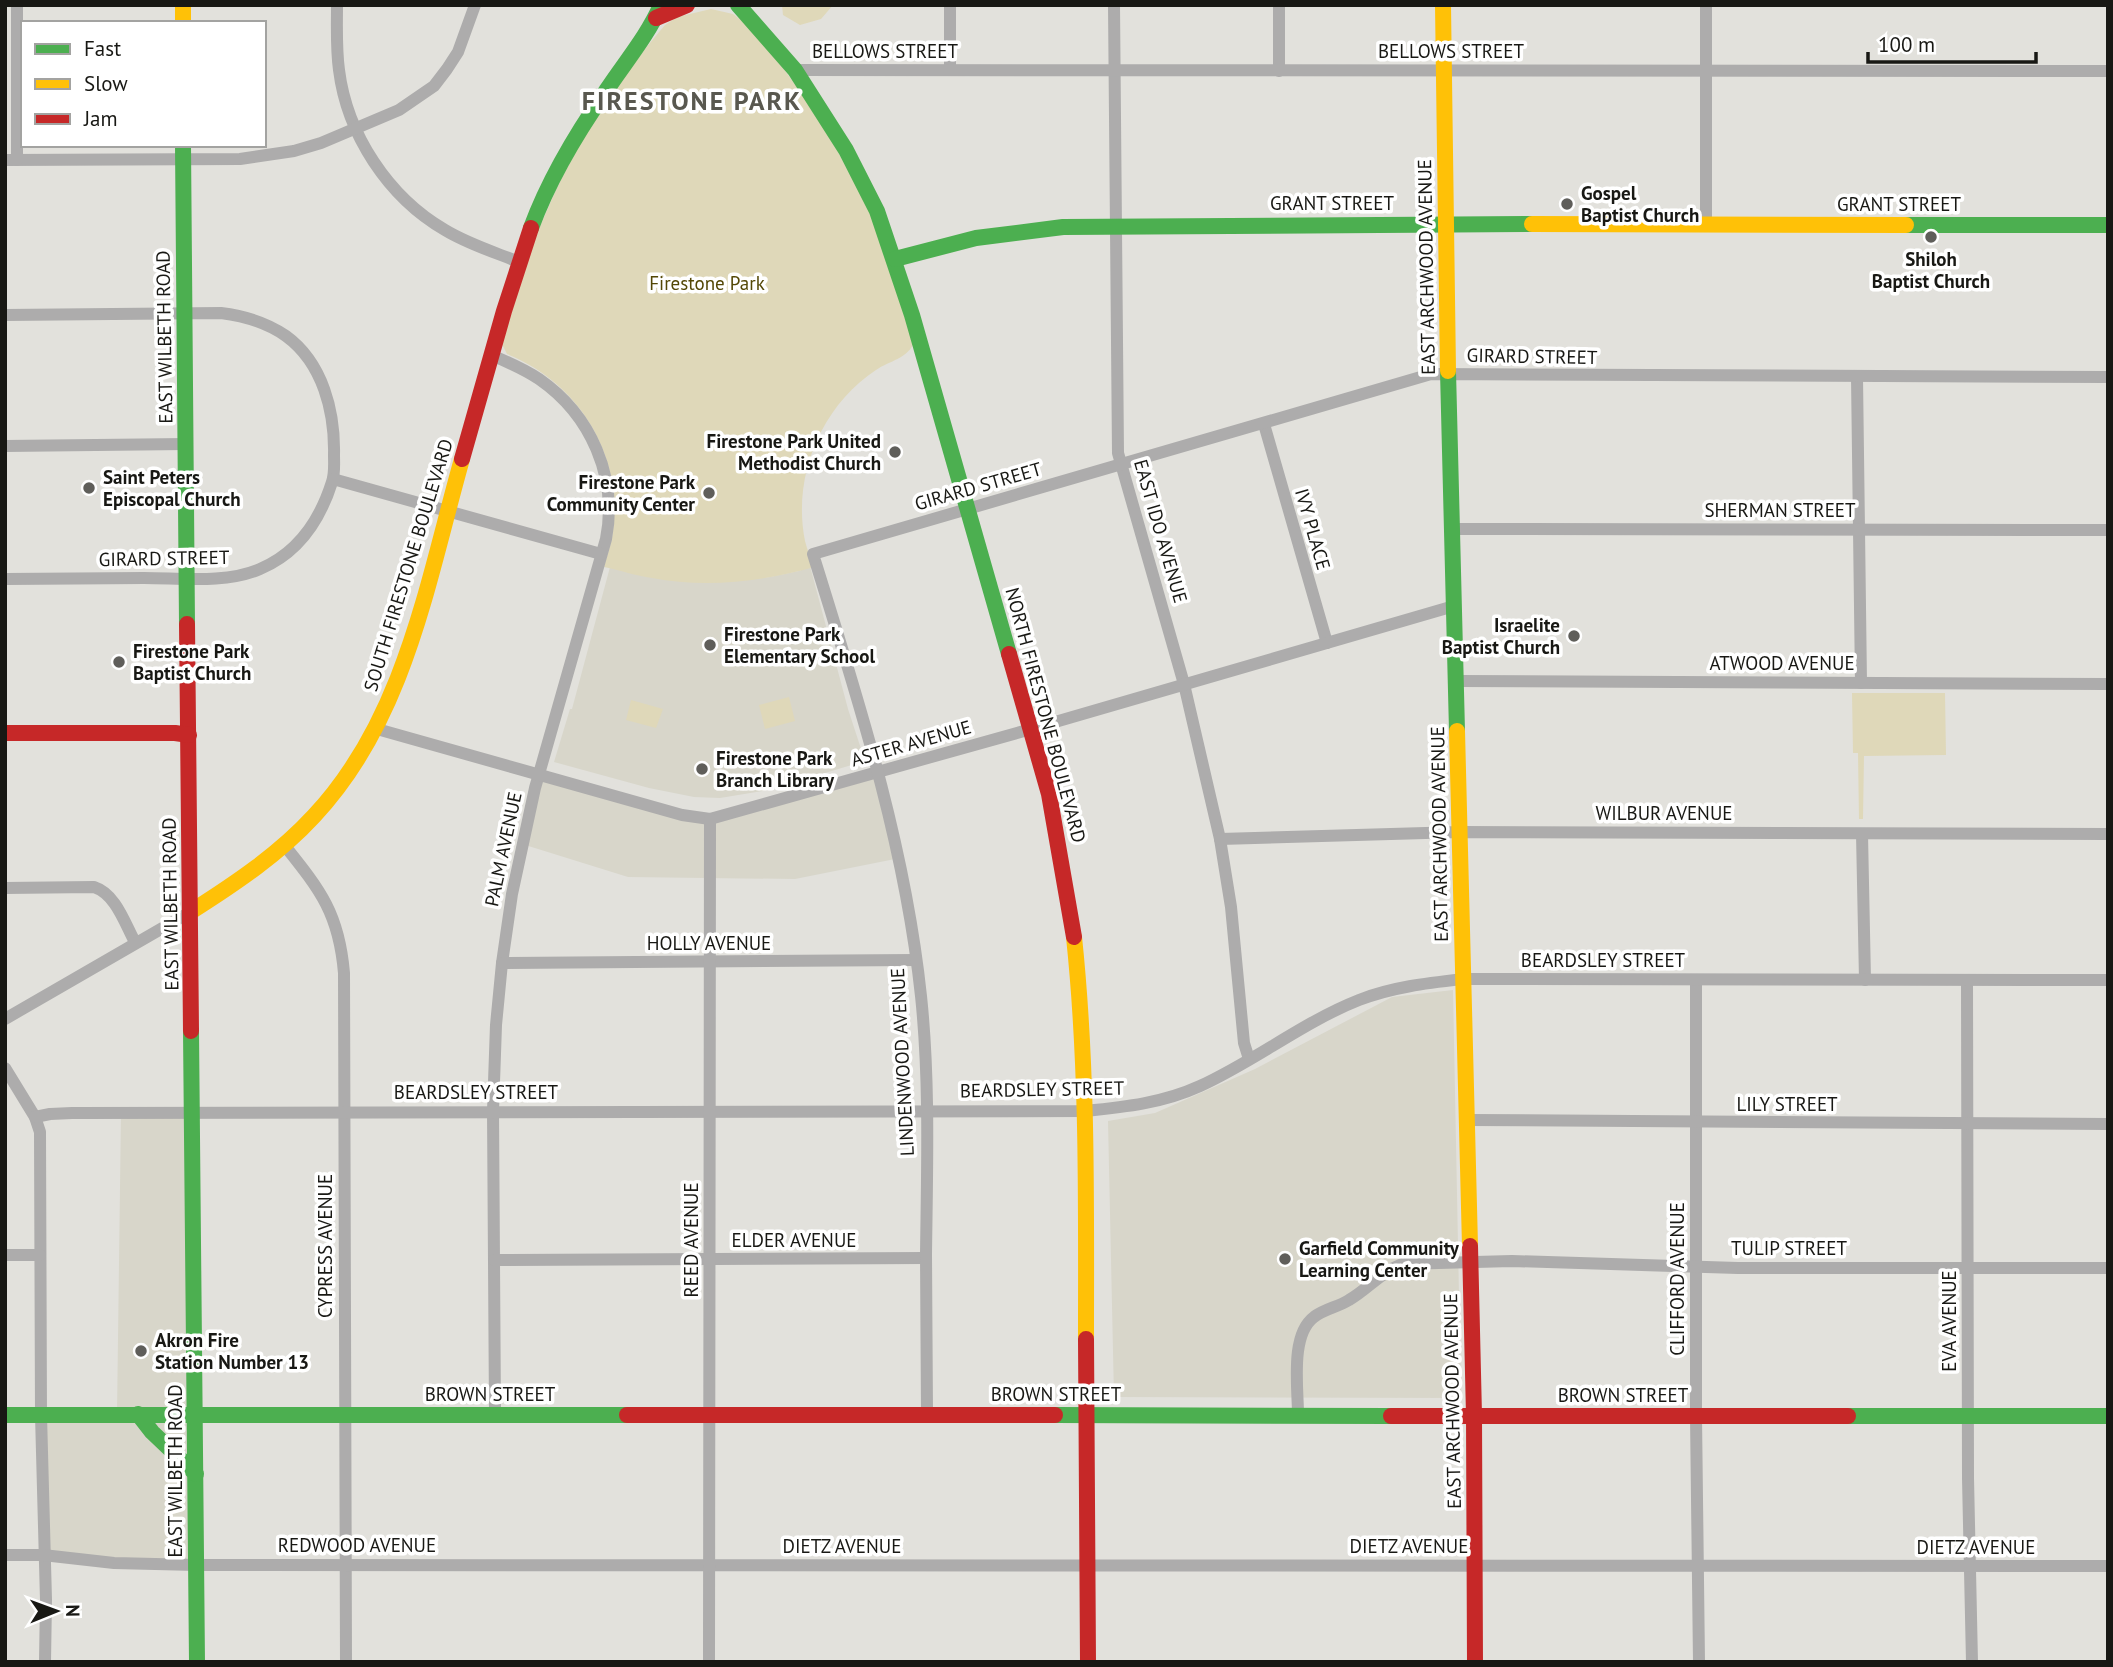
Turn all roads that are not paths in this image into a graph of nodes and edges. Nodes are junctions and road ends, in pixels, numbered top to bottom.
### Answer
1 (337, 5) edge
2 (475, 5) edge
3 (687, 5) edge
4 (738, 5) edge
5 (950, 5) edge
6 (1114, 5) edge
7 (1279, 5) edge
8 (1443, 5) edge
9 (1706, 5) edge
10 (5, 6) edge
11 (17, 6) edge
12 (658, 11) edge
13 (795, 70) junction
14 (950, 70) junction
15 (1706, 70) junction
16 (1279, 71) junction
17 (1444, 71) junction
18 (2108, 71) edge
19 (1115, 72) junction
20 (355, 130) junction
21 (183, 152) edge
22 (11, 160) edge
23 (1447, 224) junction
24 (1706, 224) junction
25 (1116, 225) junction
26 (2108, 225) edge
27 (895, 259) junction
28 (519, 262) junction
29 (185, 314) junction
30 (5, 315) edge
31 (491, 355) junction
32 (1448, 374) junction
33 (1857, 377) junction
34 (2108, 377) edge
35 (1264, 424) junction
36 (186, 444) junction
37 (5, 446) edge
38 (1121, 465) junction
39 (333, 479) junction
40 (967, 510) junction
41 (447, 511) junction
42 (1452, 529) junction
43 (1859, 530) junction
44 (2108, 530) edge
45 (601, 554) junction
46 (813, 554) joint
47 (5, 579) edge
48 (188, 579) junction
49 (1454, 606) junction
50 (1327, 643) junction
51 (1457, 681) junction
52 (1861, 683) junction
53 (1184, 684) junction
54 (2108, 684) edge
55 (377, 729) junction
56 (1031, 729) junction
57 (5, 733) edge
58 (189, 735) junction
59 (879, 772) junction
60 (539, 773) junction
61 (710, 819) junction
62 (1460, 832) junction
63 (1862, 834) junction
64 (2108, 834) edge
65 (1220, 839) junction
66 (285, 846) junction
67 (5, 888) edge
68 (192, 911) junction
69 (135, 942) junction
70 (916, 960) junction
71 (502, 962) junction
72 (709, 962) junction
73 (1463, 979) junction
74 (1696, 980) junction
75 (1865, 980) junction
76 (2108, 980) edge
77 (1968, 981) junction
78 (5, 1019) edge
79 (1249, 1059) junction
80 (5, 1068) edge
81 (927, 1110) junction
82 (493, 1111) junction
83 (710, 1111) junction
84 (1086, 1111) junction
85 (193, 1112) junction
86 (344, 1112) junction
87 (35, 1117) junction
88 (1467, 1120) junction
89 (1697, 1124) junction
90 (1968, 1124) junction
91 (2108, 1124) edge
92 (5, 1255) edge
93 (40, 1255) junction
94 (926, 1258) junction
95 (710, 1259) junction
96 (494, 1260) junction
97 (1470, 1262) junction
98 (1695, 1266) junction
99 (1968, 1268) junction
100 (2108, 1268) edge
101 (138, 1414) junction
102 (495, 1414) junction
103 (710, 1414) junction
104 (928, 1414) junction
105 (5, 1415) edge
106 (41, 1415) junction
107 (196, 1415) junction
108 (345, 1415) junction
109 (1088, 1415) junction
110 (1298, 1415) junction
111 (1474, 1415) junction
112 (1968, 1415) junction
113 (1696, 1416) junction
114 (2108, 1416) edge
115 (196, 1474) junction
116 (5, 1555) edge
117 (43, 1555) junction
118 (346, 1564) junction
119 (196, 1565) junction
120 (1474, 1565) junction
121 (1698, 1565) junction
122 (709, 1566) junction
123 (1087, 1566) junction
124 (1970, 1566) junction
125 (2108, 1566) edge
126 (45, 1662) edge
127 (197, 1662) edge
128 (346, 1662) edge
129 (709, 1662) edge
130 (1088, 1662) edge
131 (1475, 1662) edge
132 (1699, 1662) edge
133 (1972, 1662) edge

1 - 20 street
2 - 20 street
3 - 12 main road, SOUTH FIRESTONE BOULEVARD
4 - 13 main road, NORTH FIRESTONE BOULEVARD
5 - 14 street
6 - 19 street, EAST IDO AVENUE
7 - 16 street
8 - 17 main road, EAST ARCHWOOD AVENUE
9 - 15 street
10 - 11 street
11 - 22 street
12 - 28 main road, SOUTH FIRESTONE BOULEVARD
13 - 14 street, BELLOWS STREET
13 - 27 main road, NORTH FIRESTONE BOULEVARD
14 - 19 street, BELLOWS STREET
15 - 17 street, BELLOWS STREET
15 - 18 street, BELLOWS STREET
15 - 24 street
16 - 17 street, BELLOWS STREET
16 - 19 street, BELLOWS STREET
17 - 23 main road, EAST ARCHWOOD AVENUE
19 - 25 street, EAST IDO AVENUE
20 - 21 street
20 - 28 street
21 - 22 street
21 - 29 main road, EAST WILBETH ROAD
23 - 24 main road, GRANT STREET
23 - 25 main road, GRANT STREET
23 - 32 main road, EAST ARCHWOOD AVENUE
24 - 26 main road, GRANT STREET
25 - 27 main road, GRANT STREET
25 - 38 street, EAST IDO AVENUE
27 - 40 main road, NORTH FIRESTONE BOULEVARD
28 - 31 main road, SOUTH FIRESTONE BOULEVARD
29 - 30 street
29 - 36 main road, EAST WILBETH ROAD
29 - 39 street
31 - 41 main road, SOUTH FIRESTONE BOULEVARD
31 - 45 street, PALM AVENUE
32 - 33 street, GIRARD STREET
32 - 35 street, GIRARD STREET
32 - 42 main road, EAST ARCHWOOD AVENUE
33 - 34 street, GIRARD STREET
33 - 43 street
35 - 38 street, GIRARD STREET
35 - 50 street, IVY PLACE
36 - 37 street
36 - 48 main road, EAST WILBETH ROAD
38 - 40 street, GIRARD STREET
38 - 53 street, EAST IDO AVENUE
39 - 41 street
39 - 48 street, GIRARD STREET
40 - 46 street, GIRARD STREET
40 - 56 main road, NORTH FIRESTONE BOULEVARD
41 - 45 street
41 - 55 main road, SOUTH FIRESTONE BOULEVARD
42 - 43 street, SHERMAN STREET
42 - 49 main road, EAST ARCHWOOD AVENUE
43 - 44 street, SHERMAN STREET
43 - 52 street
45 - 60 street, PALM AVENUE
46 - 59 street, LINDENWOOD AVENUE
47 - 48 street, GIRARD STREET
48 - 58 main road, EAST WILBETH ROAD
49 - 50 street, ASTER AVENUE
49 - 51 main road, EAST ARCHWOOD AVENUE
50 - 53 street, ASTER AVENUE
51 - 52 street, ATWOOD AVENUE
51 - 62 main road, EAST ARCHWOOD AVENUE
52 - 54 street, ATWOOD AVENUE
53 - 56 street, ASTER AVENUE
53 - 65 street, EAST IDO AVENUE
55 - 60 street, ASTER AVENUE
55 - 66 main road, SOUTH FIRESTONE BOULEVARD
56 - 59 street, ASTER AVENUE
56 - 84 main road, NORTH FIRESTONE BOULEVARD
57 - 58 main road
58 - 68 main road, EAST WILBETH ROAD
59 - 61 street, ASTER AVENUE
59 - 70 street, LINDENWOOD AVENUE
60 - 61 street, ASTER AVENUE
60 - 71 street, PALM AVENUE
61 - 72 street, REED AVENUE
62 - 63 street, WILBUR AVENUE
62 - 65 street, WILBUR AVENUE
62 - 73 main road, EAST ARCHWOOD AVENUE
63 - 64 street, WILBUR AVENUE
63 - 75 street
65 - 79 street, EAST IDO AVENUE
66 - 68 main road, SOUTH FIRESTONE BOULEVARD
66 - 86 street, CYPRESS AVENUE
67 - 69 street
68 - 69 street, SOUTH FIRESTONE BOULEVARD
68 - 85 main road, EAST WILBETH ROAD
69 - 78 street, SOUTH FIRESTONE BOULEVARD
70 - 72 street, HOLLY AVENUE
70 - 81 street, LINDENWOOD AVENUE
71 - 72 street, HOLLY AVENUE
71 - 82 street, PALM AVENUE
72 - 83 street, REED AVENUE
73 - 74 street, BEARDSLEY STREET
73 - 79 street, BEARDSLEY STREET
73 - 88 main road, EAST ARCHWOOD AVENUE
74 - 75 street, BEARDSLEY STREET
74 - 89 street, CLIFFORD AVENUE
75 - 77 street, BEARDSLEY STREET
76 - 77 street, BEARDSLEY STREET
77 - 90 street, EVA AVENUE
79 - 84 street, BEARDSLEY STREET
80 - 87 street
81 - 83 street, BEARDSLEY STREET
81 - 84 street, BEARDSLEY STREET
81 - 94 street, LINDENWOOD AVENUE
82 - 83 street, BEARDSLEY STREET
82 - 86 street, BEARDSLEY STREET
82 - 96 street, PALM AVENUE
83 - 95 street, REED AVENUE
84 - 109 main road, NORTH FIRESTONE BOULEVARD
85 - 86 street, BEARDSLEY STREET
85 - 87 street, BEARDSLEY STREET
85 - 107 main road, EAST WILBETH ROAD
86 - 108 street, CYPRESS AVENUE
87 - 93 street
88 - 89 street, LILY STREET
88 - 97 main road, EAST ARCHWOOD AVENUE
89 - 90 street, LILY STREET
89 - 98 street, CLIFFORD AVENUE
90 - 91 street, LILY STREET
90 - 99 street, EVA AVENUE
92 - 93 street
93 - 106 street
94 - 95 street, ELDER AVENUE
94 - 104 street, LINDENWOOD AVENUE
95 - 96 street, ELDER AVENUE
95 - 103 street, REED AVENUE
96 - 102 street, PALM AVENUE
97 - 98 street, TULIP STREET
97 - 110 street, TULIP STREET
97 - 111 main road, EAST ARCHWOOD AVENUE
98 - 99 street, TULIP STREET
98 - 113 street, CLIFFORD AVENUE
99 - 100 street, TULIP STREET
99 - 112 street, EVA AVENUE
101 - 106 main road, BROWN STREET
101 - 107 main road, BROWN STREET
101 - 115 main road
102 - 103 main road, BROWN STREET
102 - 108 main road, BROWN STREET
103 - 104 main road, BROWN STREET
103 - 122 street, REED AVENUE
104 - 109 main road, BROWN STREET
105 - 106 main road, BROWN STREET
106 - 117 street
107 - 108 main road, BROWN STREET
107 - 115 main road, EAST WILBETH ROAD
108 - 118 street, CYPRESS AVENUE
109 - 110 main road, BROWN STREET
109 - 123 main road, NORTH FIRESTONE BOULEVARD
110 - 111 main road, BROWN STREET
111 - 113 main road, BROWN STREET
111 - 120 main road, EAST ARCHWOOD AVENUE
112 - 113 main road, BROWN STREET
112 - 114 main road, BROWN STREET
112 - 124 street, EVA AVENUE
113 - 121 street, CLIFFORD AVENUE
115 - 119 main road, EAST WILBETH ROAD
116 - 117 street, REDWOOD AVENUE
117 - 119 street, REDWOOD AVENUE
117 - 126 street
118 - 119 street, REDWOOD AVENUE
118 - 122 street, REDWOOD AVENUE
118 - 128 street, CYPRESS AVENUE
119 - 127 main road, EAST WILBETH ROAD
120 - 121 street, DIETZ AVENUE
120 - 123 street, DIETZ AVENUE
120 - 131 main road, EAST ARCHWOOD AVENUE
121 - 124 street, DIETZ AVENUE
121 - 132 street, CLIFFORD AVENUE
122 - 123 street, DIETZ AVENUE
122 - 129 street, REED AVENUE
123 - 130 main road, NORTH FIRESTONE BOULEVARD
124 - 125 street, DIETZ AVENUE
124 - 133 street, EVA AVENUE

